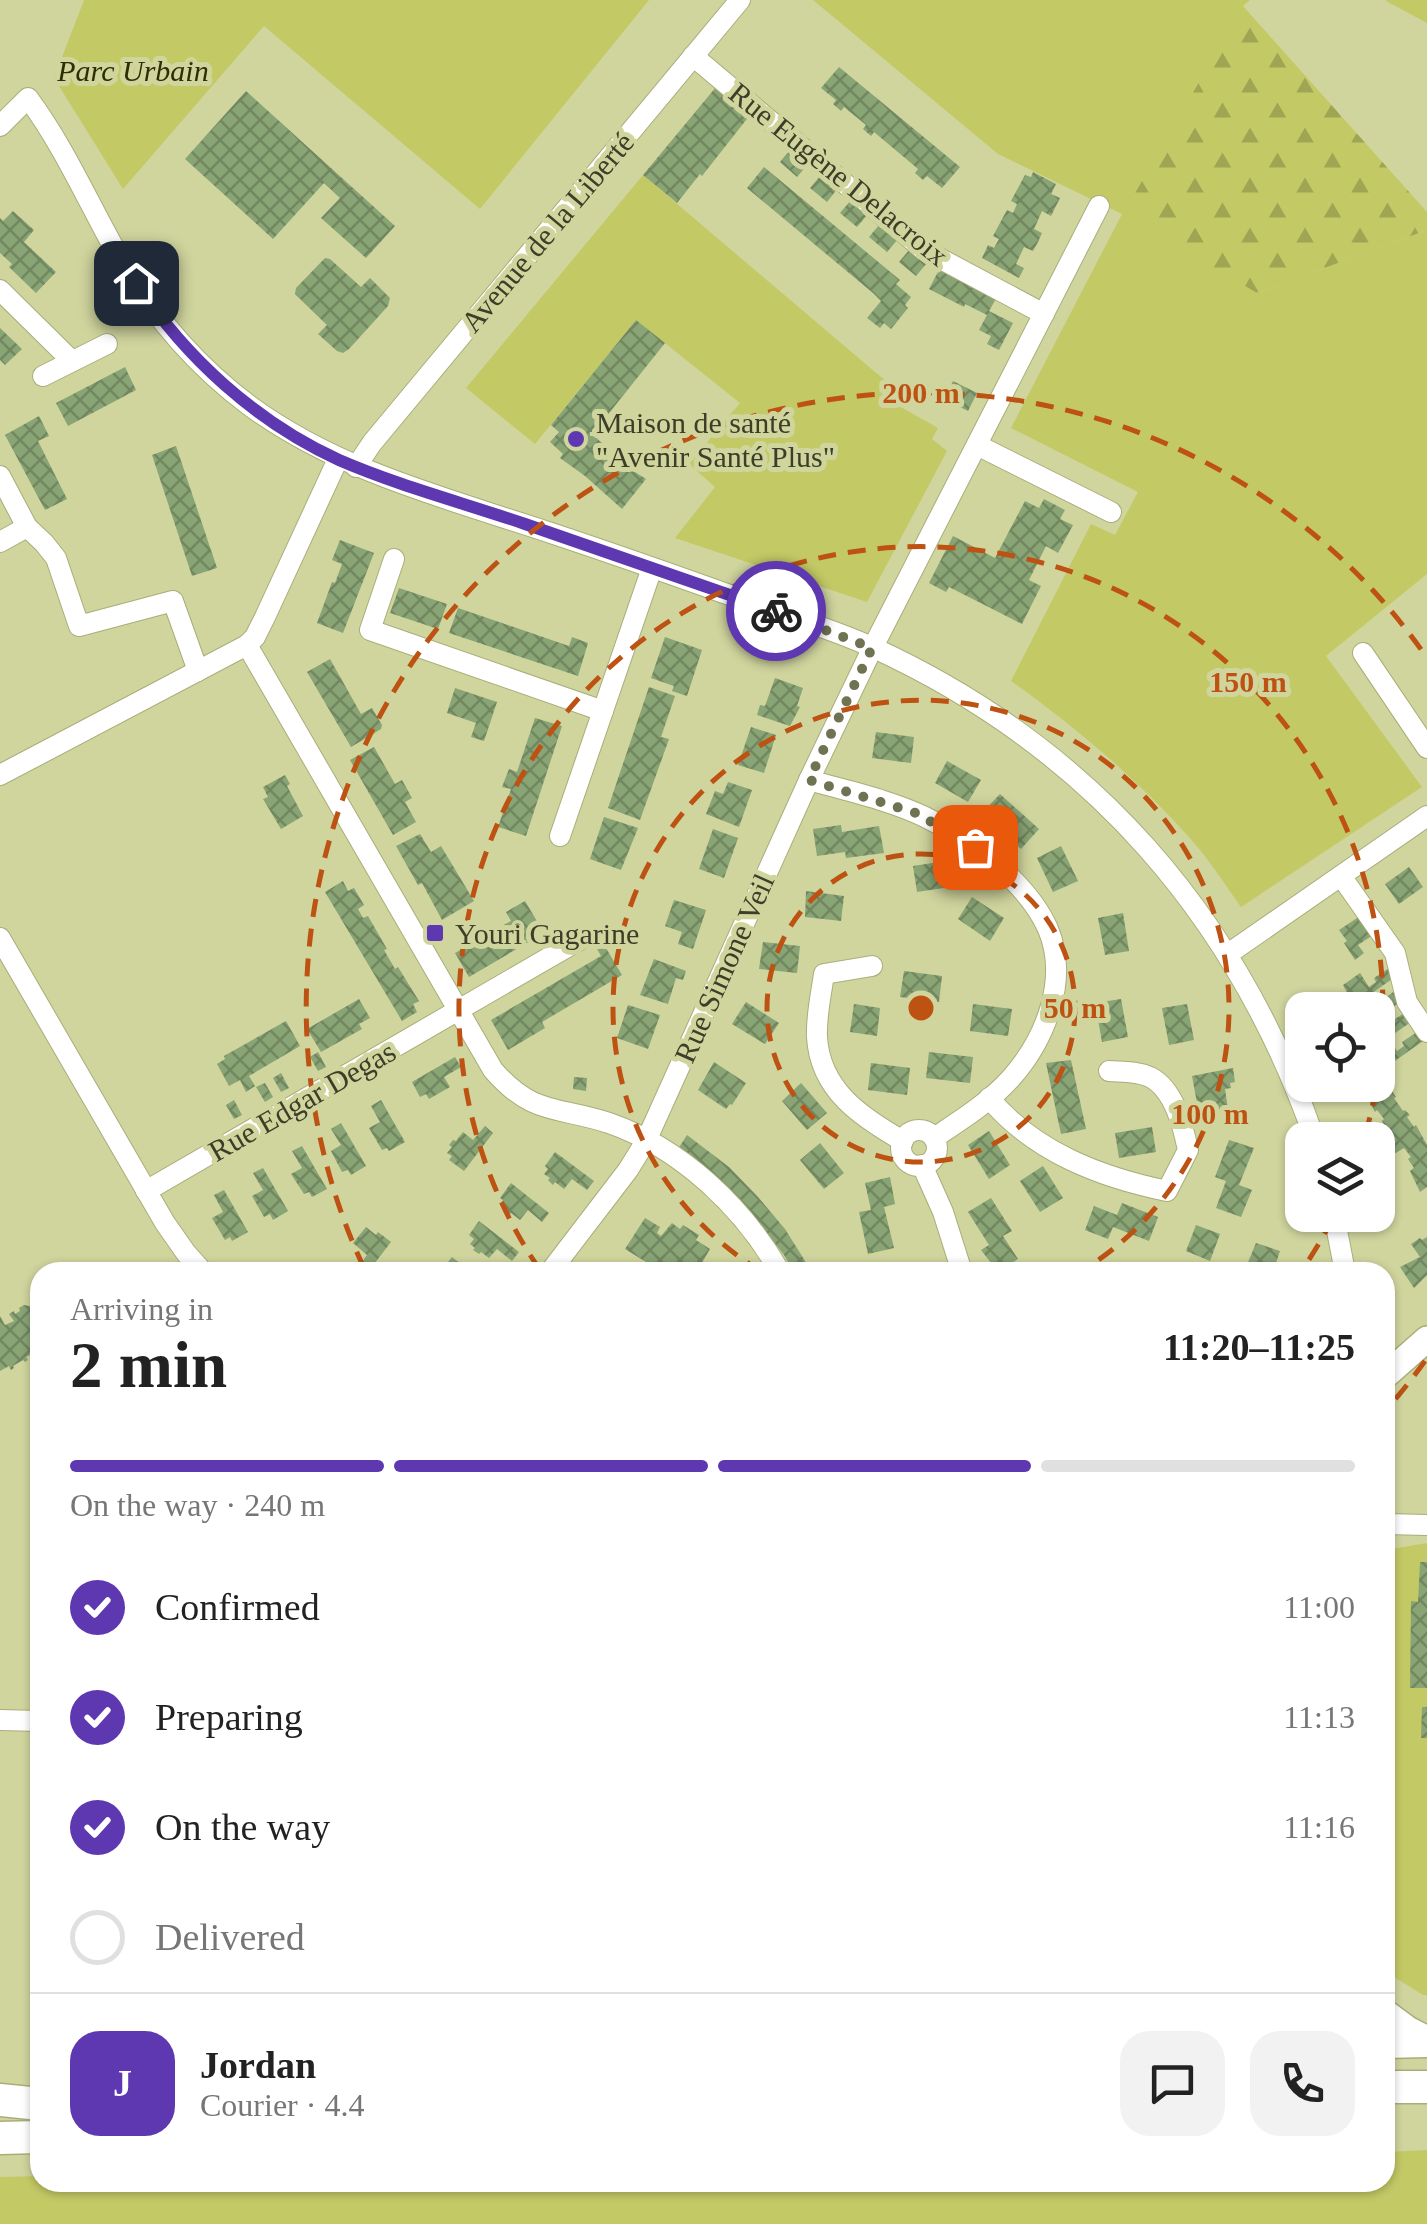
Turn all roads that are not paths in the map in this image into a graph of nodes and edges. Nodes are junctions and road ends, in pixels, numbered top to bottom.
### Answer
1 (740, 0) edge
2 (693, 56) junction
3 (0, 126) edge
4 (1099, 206) dead end
5 (0, 290) edge
6 (1044, 314) junction
7 (106, 344) dead end
8 (72, 361) junction
9 (43, 376) dead end
10 (976, 445) junction
11 (347, 463) junction
12 (0, 476) edge
13 (1111, 512) dead end
14 (27, 527) junction
15 (0, 542) edge
16 (394, 559) dead end
17 (652, 568) junction
18 (248, 645) junction
19 (872, 648) junction
20 (1363, 654) dead end
21 (198, 671) junction
22 (603, 711) junction
23 (1427, 748) edge
24 (0, 775) edge
25 (809, 780) junction
26 (1427, 816) edge
27 (560, 836) dead end
28 (1341, 876) junction
29 (0, 938) edge
30 (581, 939) dead end
31 (1228, 954) junction
32 (872, 966) dead end
33 (457, 1011) junction
34 (1427, 1032) edge
35 (1109, 1071) dead end
36 (989, 1098) junction
37 (1308, 1122) edge
38 (934, 1138) junction
39 (646, 1141) junction
40 (903, 1141) junction
41 (922, 1165) junction
42 (146, 1191) junction
43 (1337, 1232) edge
44 (195, 1262) edge
45 (558, 1262) edge
46 (773, 1262) edge
47 (959, 1262) edge
48 (1343, 1262) edge
49 (1427, 1339) edge
50 (1395, 1367) edge
51 (1395, 1524) edge
52 (1427, 1525) edge
53 (0, 1720) edge
54 (30, 1721) edge
55 (1395, 2020) edge
56 (1427, 2040) edge
57 (1395, 2042) edge
58 (1427, 2086) edge
59 (1395, 2087) edge
60 (0, 2100) edge
61 (30, 2103) edge
62 (0, 2138) edge
63 (30, 2138) edge

1 - 2 street, Avenue de la Liberté
2 - 6 street, Rue Eugène Delacroix
2 - 11 street, Avenue de la Liberté
3 - 11 street
4 - 6 street, Rue Simone Veil
5 - 8 street
6 - 10 street, Rue Simone Veil
7 - 8 street
8 - 9 street
10 - 13 street
10 - 19 street, Rue Simone Veil
11 - 17 street
11 - 18 street, Avenue de la Liberté
12 - 14 street
14 - 15 street
14 - 21 street
16 - 22 street
17 - 19 street
17 - 22 street
18 - 21 street
18 - 33 street
19 - 25 street, Rue Simone Veil
19 - 31 street
20 - 23 street
21 - 24 street
22 - 27 street
25 - 36 street
25 - 39 street, Rue Simone Veil
26 - 28 street
28 - 31 street
28 - 34 street
29 - 42 street
30 - 33 street, Rue Edgar Degas
31 - 37 street
32 - 40 street
33 - 39 street
33 - 42 street, Rue Edgar Degas
35 - 36 street
36 - 38 street
38 - 40 street
38 - 41 street
39 - 45 street, Rue Simone Veil
39 - 46 street
40 - 41 street
41 - 47 street
42 - 44 street
43 - 48 street
49 - 50 street
51 - 52 street
53 - 54 street
55 - 56 street
56 - 57 main road
58 - 59 main road
60 - 61 main road
62 - 63 main road

